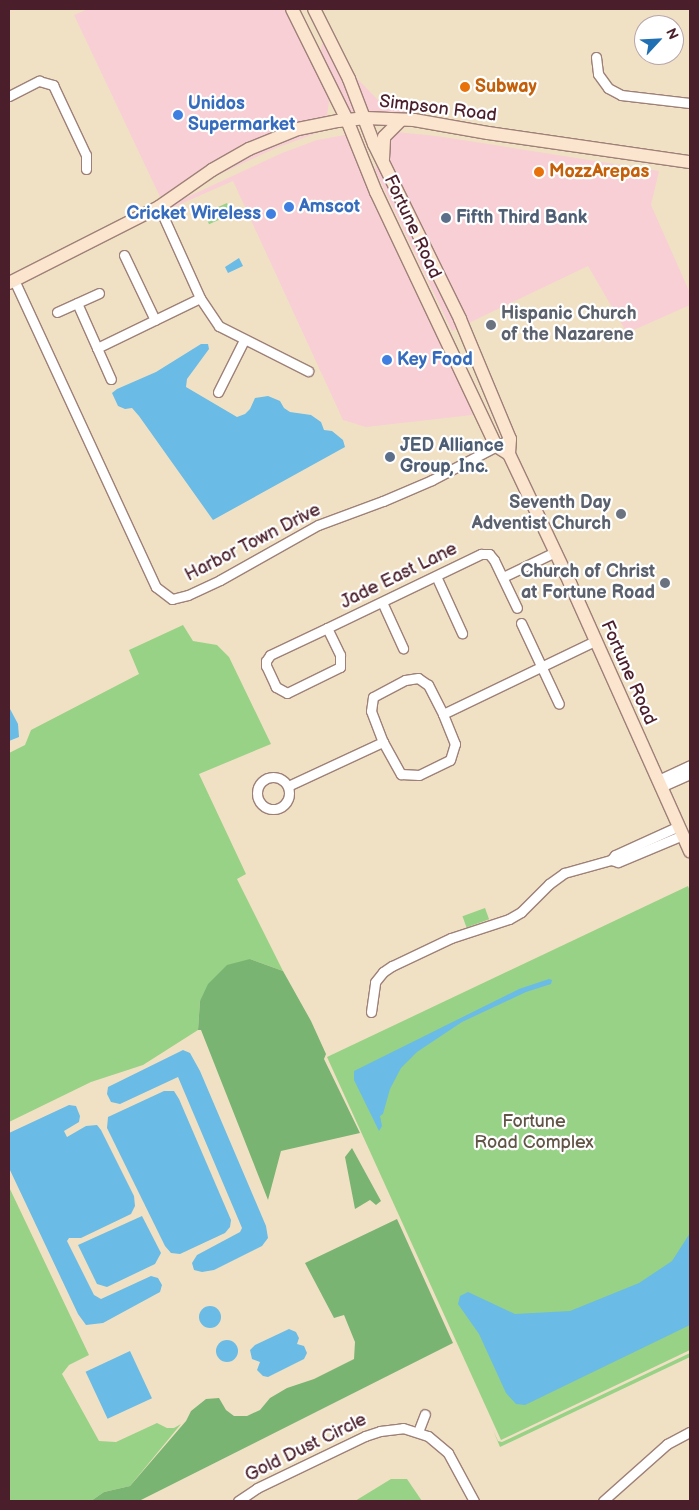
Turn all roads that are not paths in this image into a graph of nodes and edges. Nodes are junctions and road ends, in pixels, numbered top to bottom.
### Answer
1 (292, 9) edge
2 (314, 9) edge
3 (596, 57) dead end
4 (9, 96) edge
5 (690, 103) edge
6 (366, 118) junction
7 (347, 120) junction
8 (401, 120) junction
9 (383, 161) junction
10 (690, 162) edge
11 (86, 169) dead end
12 (159, 207) junction
13 (124, 255) dead end
14 (12, 282) edge
15 (99, 293) dead end
16 (200, 298) junction
17 (77, 303) junction
18 (57, 312) dead end
19 (155, 320) junction
20 (244, 340) junction
21 (97, 348) junction
22 (308, 371) dead end
23 (111, 378) dead end
24 (218, 392) dead end
25 (510, 439) junction
26 (496, 446) junction
27 (509, 454) junction
28 (555, 552) junction
29 (436, 576) junction
30 (503, 577) junction
31 (382, 602) junction
32 (517, 608) dead end
33 (521, 623) dead end
34 (327, 628) junction
35 (462, 633) dead end
36 (595, 642) junction
37 (403, 648) dead end
38 (542, 667) junction
39 (559, 704) dead end
40 (443, 714) junction
41 (383, 742) junction
42 (690, 766) edge
43 (690, 774) edge
44 (659, 784) junction
45 (288, 786) dead end
46 (681, 830) junction
47 (690, 851) edge
48 (371, 1012) dead end
49 (425, 1414) dead end
50 (418, 1432) junction
51 (690, 1432) edge
52 (238, 1501) edge
53 (474, 1501) edge
54 (603, 1501) edge

1 - 7 street, Fortune Road
2 - 6 street, Fortune Road
3 - 5 street
4 - 11 street
6 - 7 street, Simpson Road
6 - 8 street, Simpson Road
6 - 9 street, Fortune Road
7 - 12 street, Simpson Road
7 - 26 street, Fortune Road
8 - 9 street
8 - 10 street, Simpson Road
9 - 25 street, Fortune Road
12 - 14 street, Simpson Road
12 - 16 street
13 - 19 street
14 - 26 street, Harbor Town Drive
15 - 17 street
16 - 19 street
16 - 20 street
17 - 18 street
17 - 21 street
19 - 21 street
20 - 22 street
20 - 24 street
21 - 23 street
25 - 26 street, Harbor Town Drive
25 - 27 street, Fortune Road
26 - 27 street
27 - 28 street, Fortune Road
28 - 30 street
28 - 36 street, Fortune Road
29 - 30 street, Jade East Lane
29 - 31 street, Jade East Lane
29 - 35 street
30 - 32 street, Jade East Lane
31 - 34 street, Jade East Lane
31 - 37 street
33 - 38 street
34 - 34 street, Jade East Lane
36 - 38 street
36 - 44 street, Fortune Road
38 - 39 street
38 - 40 street
40 - 41 street
40 - 41 street
41 - 45 street
42 - 44 street
43 - 44 street
44 - 46 street, Fortune Road
46 - 47 street, Fortune Road
46 - 48 street
49 - 50 street
50 - 52 street, Gold Dust Circle
50 - 53 street, Gold Dust Circle
51 - 54 street

